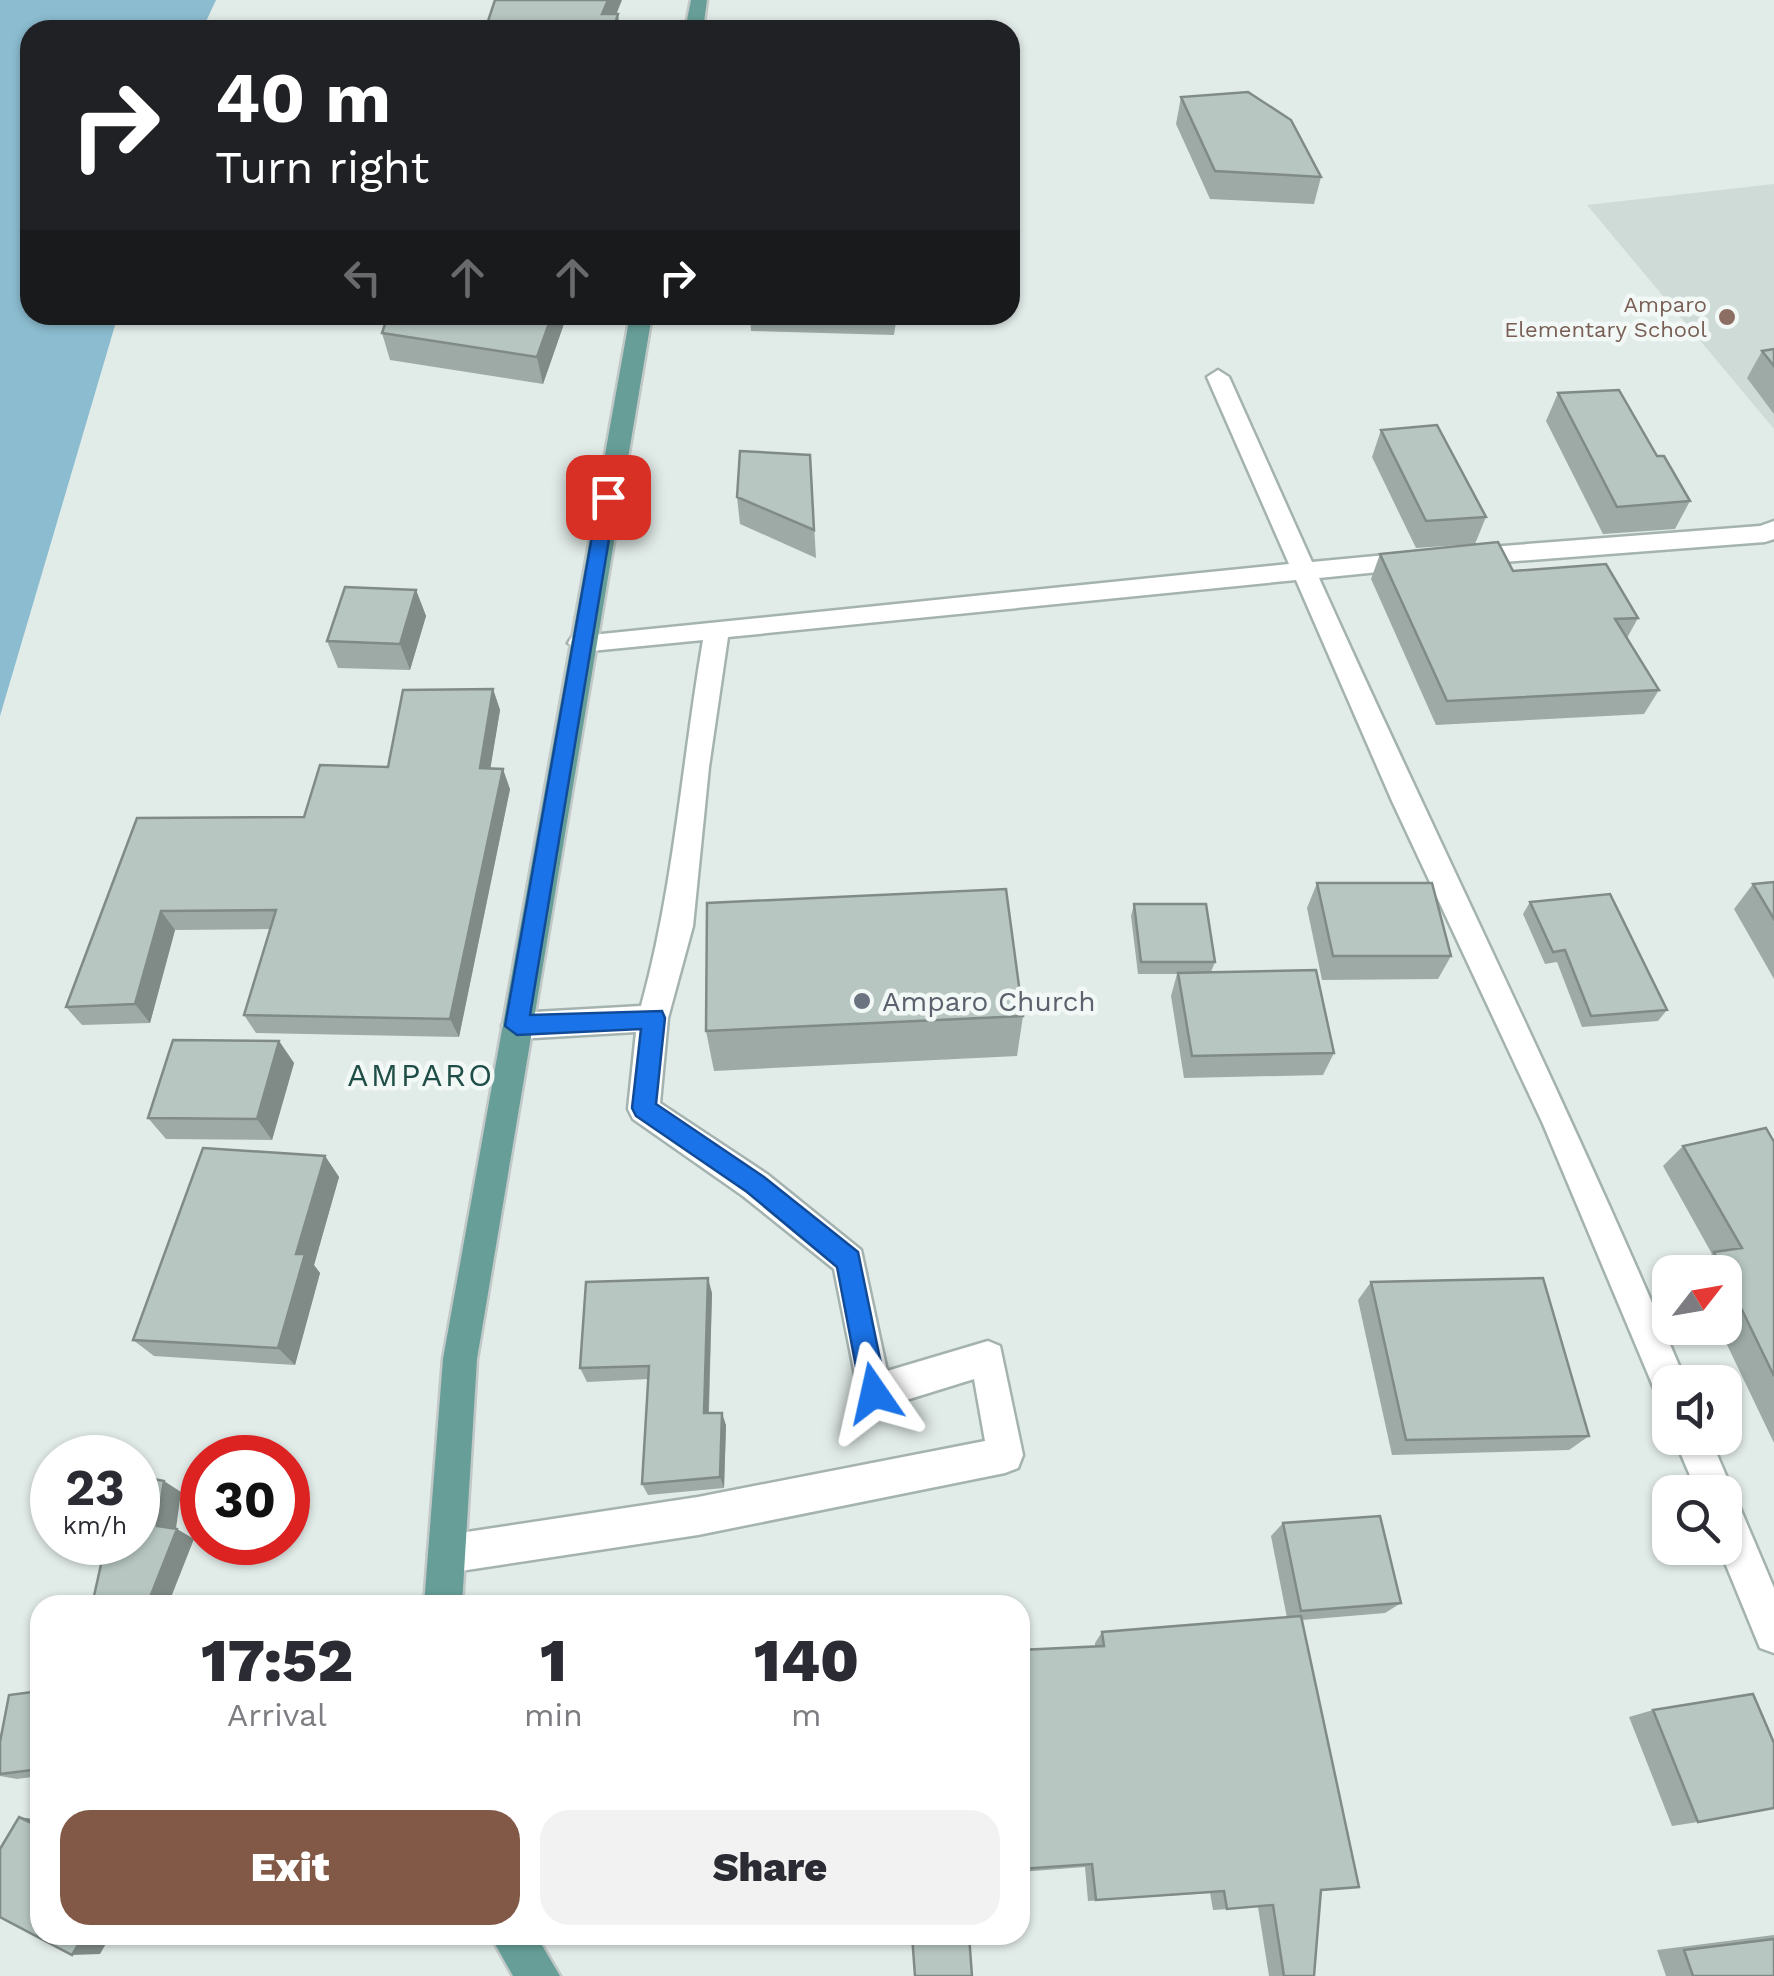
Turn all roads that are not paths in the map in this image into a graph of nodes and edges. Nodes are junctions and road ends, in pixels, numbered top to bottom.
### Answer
1 (639, 325) edge
2 (1218, 378) dead end
3 (1774, 529) edge
4 (1305, 569) junction
5 (717, 629) junction
6 (580, 643) junction
7 (654, 1018) junction
8 (517, 1026) junction
9 (1661, 1365) edge
10 (447, 1554) junction
11 (1742, 1557) edge
12 (444, 1595) edge
13 (1774, 1634) edge
14 (518, 1945) edge
15 (538, 1976) edge

1 - 6 main road
2 - 4 street
3 - 4 street
4 - 5 street
4 - 9 street
5 - 6 street
5 - 7 street
6 - 8 main road
7 - 8 street
7 - 10 street
8 - 10 main road
10 - 12 main road
11 - 13 street
14 - 15 main road

